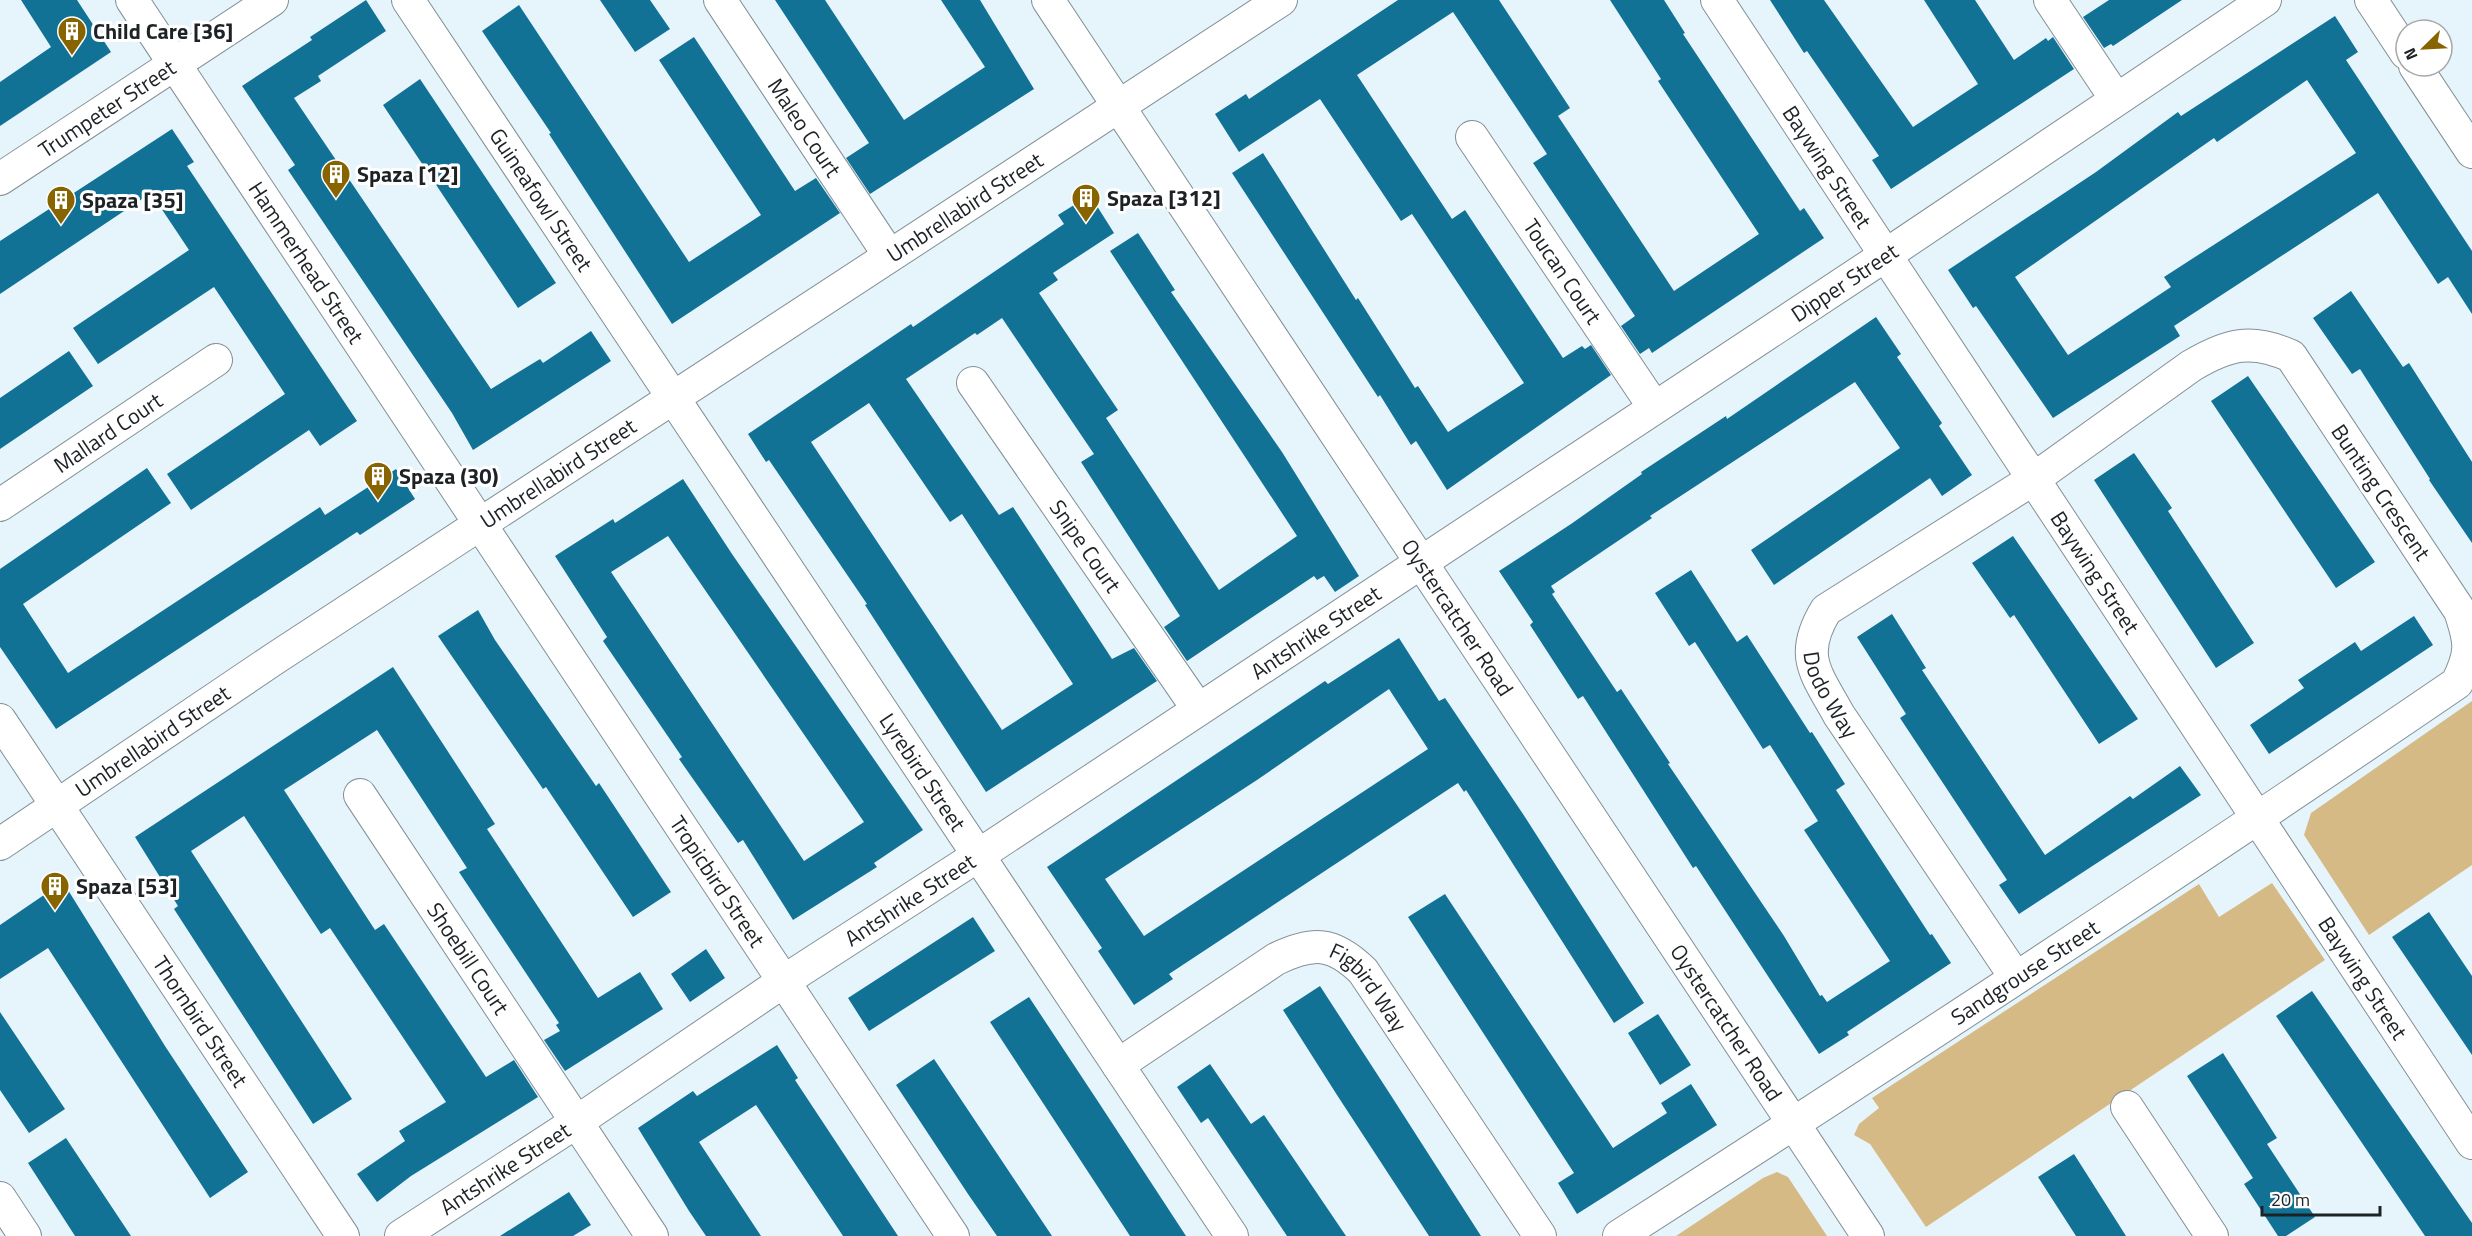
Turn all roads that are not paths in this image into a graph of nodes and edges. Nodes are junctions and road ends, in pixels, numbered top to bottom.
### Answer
1 (132, 0) edge
2 (272, 0) edge
3 (408, 0) edge
4 (720, 0) edge
5 (1048, 0) edge
6 (1281, 0) edge
7 (1717, 0) edge
8 (2050, 0) edge
9 (2265, 0) edge
10 (2371, 0) edge
11 (2394, 34) edge
12 (176, 65) junction
13 (2423, 78) edge
14 (2116, 99) junction
15 (1120, 106) junction
16 (1472, 137) dead end
17 (2472, 152) edge
18 (0, 179) edge
19 (889, 255) junction
20 (1886, 255) junction
21 (216, 360) dead end
22 (973, 383) dead end
23 (675, 399) junction
24 (1654, 406) junction
25 (2035, 478) junction
26 (0, 505) edge
27 (481, 525) junction
28 (1420, 562) junction
29 (1198, 709) junction
30 (0, 720) edge
31 (360, 795) dead end
32 (57, 806) junction
33 (2257, 820) junction
34 (0, 844) edge
35 (979, 855) junction
36 (2016, 978) junction
37 (784, 981) junction
38 (1118, 1065) junction
39 (2127, 1107) dead end
40 (578, 1121) junction
41 (1793, 1124) junction
42 (2472, 1143) edge
43 (0, 1198) edge
44 (25, 1236) edge
45 (343, 1236) edge
46 (401, 1236) edge
47 (652, 1236) edge
48 (953, 1236) edge
49 (1232, 1236) edge
50 (1540, 1236) edge
51 (1619, 1236) edge
52 (1868, 1236) edge
53 (2212, 1236) edge

1 - 12 street, Hammerhead Street
2 - 12 street, Trumpeter Street
3 - 23 street, Guineafowl Street
4 - 19 street, Maleo Court
5 - 15 street, Oystercatcher Road
6 - 15 street, Umbrellabird Street
7 - 20 street, Baywing Street
8 - 14 street
9 - 14 street, Dipper Street
10 - 11 street
12 - 18 street, Trumpeter Street
12 - 27 street, Hammerhead Street
13 - 17 street
14 - 20 street, Dipper Street
15 - 19 street, Umbrellabird Street
15 - 28 street, Oystercatcher Road
16 - 24 street, Toucan Court
19 - 23 street, Umbrellabird Street
20 - 24 street, Dipper Street
20 - 25 street, Baywing Street
21 - 26 street, Mallard Court
22 - 29 street, Snipe Court
23 - 27 street, Umbrellabird Street
23 - 35 street, Lyrebird Street
24 - 28 street, Dipper Street
25 - 33 street, Baywing Street
25 - 33 street, Bunting Crescent
25 - 36 street, Dodo Way
27 - 32 street, Umbrellabird Street
27 - 37 street, Tropicbird Street
28 - 29 street, Antshrike Street
28 - 41 street, Oystercatcher Road
29 - 35 street, Antshrike Street
30 - 32 street, Thornbird Street
31 - 40 street, Shoebill Court
32 - 34 street, Umbrellabird Street
32 - 45 street, Thornbird Street
33 - 36 street, Sandgrouse Street
33 - 42 street, Baywing Street
35 - 37 street, Antshrike Street
35 - 38 street, Lyrebird Street
36 - 41 street, Sandgrouse Street
37 - 40 street, Antshrike Street
37 - 48 street, Tropicbird Street
38 - 49 street, Lyrebird Street
38 - 50 street, Figbird Way
39 - 53 street
40 - 46 street, Antshrike Street
40 - 47 street, Shoebill Court
41 - 51 street, Sandgrouse Street
41 - 52 street, Oystercatcher Road
43 - 44 street

